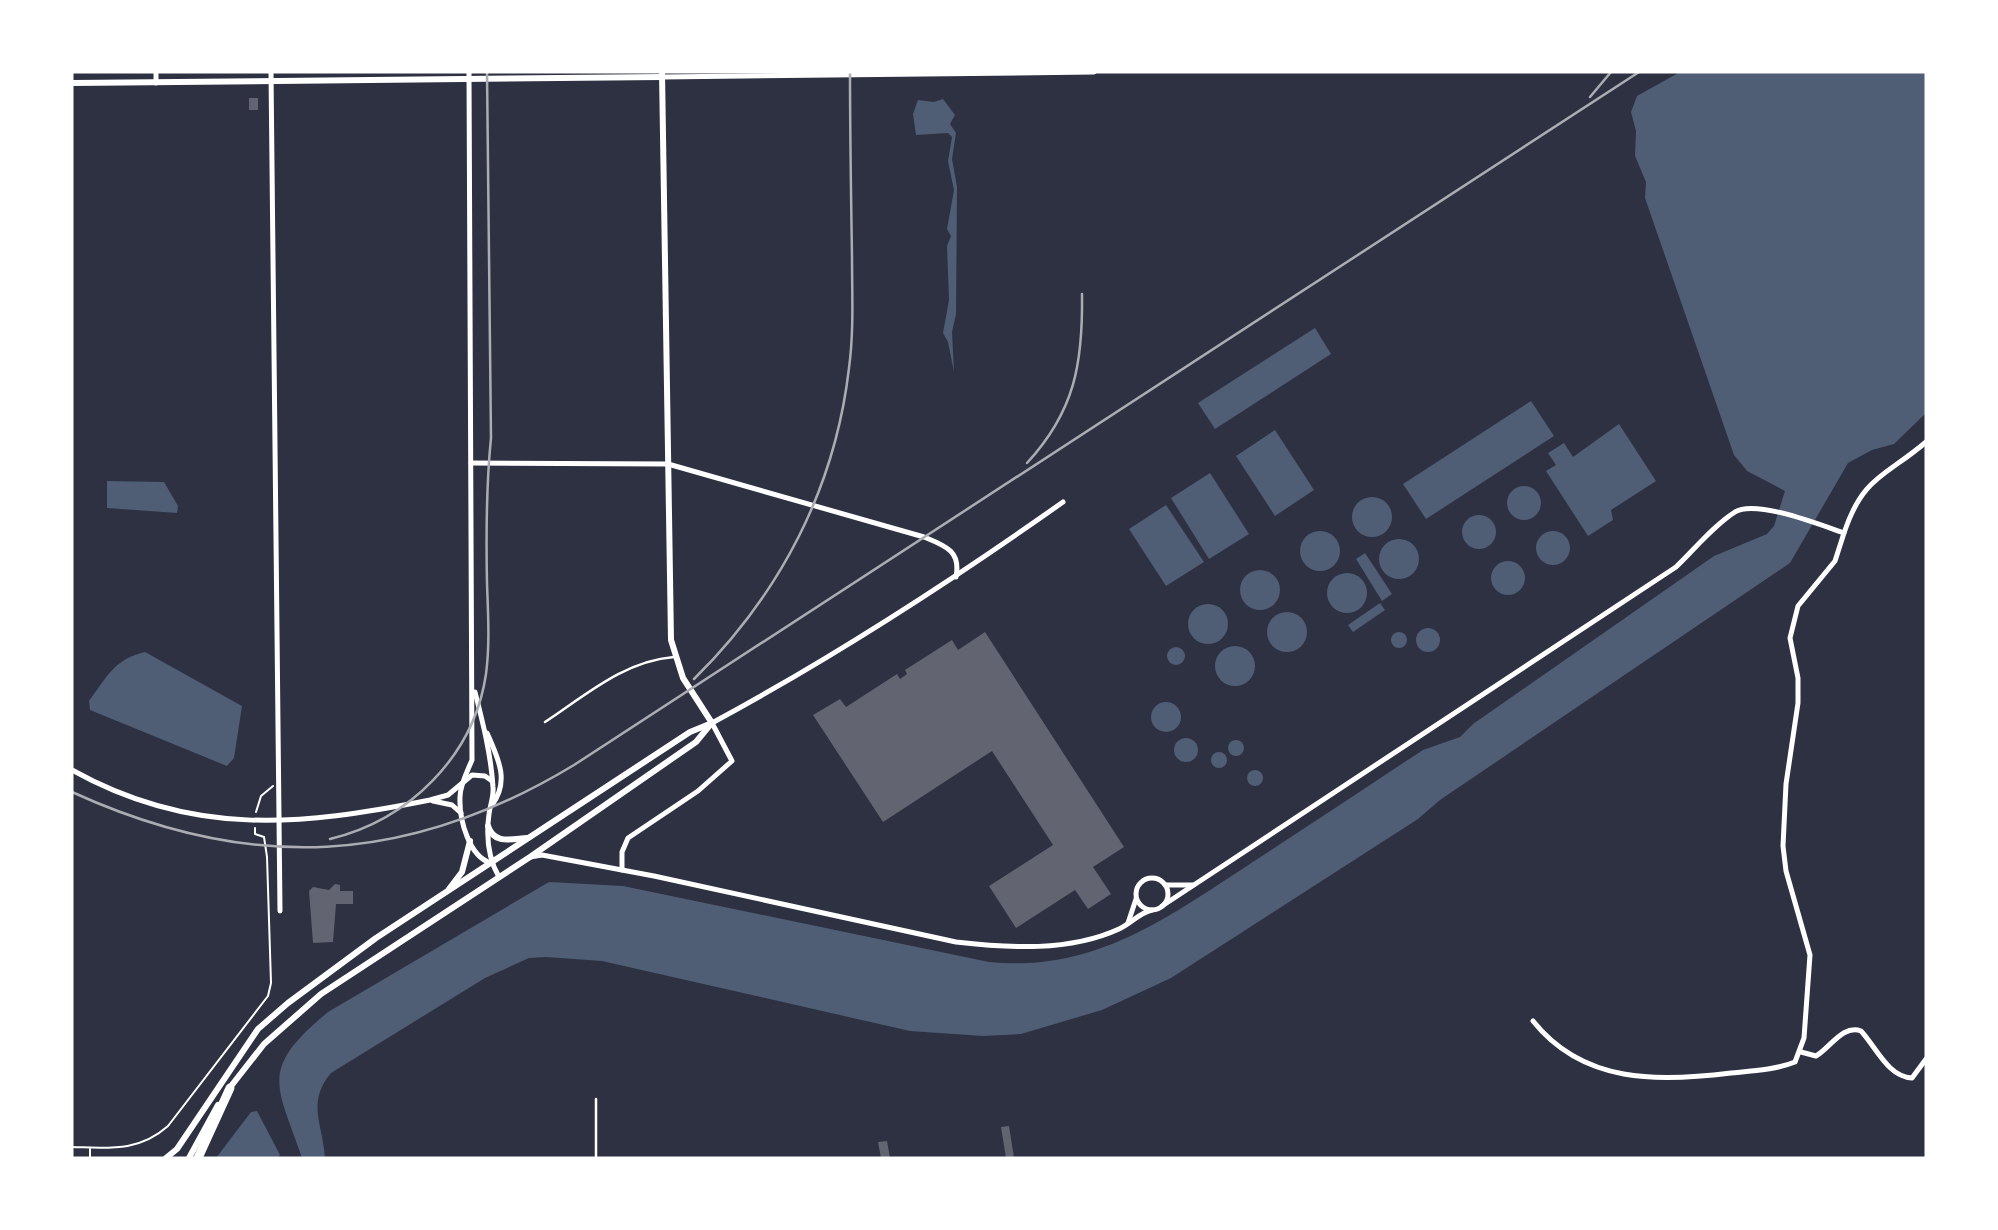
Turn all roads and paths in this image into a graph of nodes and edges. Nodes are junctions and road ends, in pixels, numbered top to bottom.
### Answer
1 (156, 72) edge
2 (271, 72) edge
3 (1094, 72) edge
4 (662, 74) edge
5 (469, 76) edge
6 (271, 81) junction
7 (72, 83) edge
8 (156, 83) junction
9 (1926, 442) edge
10 (471, 463) junction
11 (668, 464) junction
12 (1063, 502) dead end
13 (1844, 533) junction
14 (956, 577) junction
15 (674, 657) junction
16 (472, 682) junction
17 (545, 722) dead end
18 (712, 723) junction
19 (485, 728) junction
20 (72, 770) edge
21 (464, 781) junction
22 (492, 781) junction
23 (279, 786) junction
24 (430, 800) junction
25 (490, 808) junction
26 (461, 813) junction
27 (255, 822) junction
28 (279, 822) junction
29 (488, 826) junction
30 (529, 838) junction
31 (470, 841) junction
32 (530, 857) junction
33 (491, 863) junction
34 (622, 870) junction
35 (499, 877) junction
36 (1165, 885) junction
37 (1196, 885) junction
38 (446, 893) junction
39 (1137, 898) junction
40 (1162, 906) junction
41 (1153, 910) junction
42 (280, 911) dead end
43 (1128, 923) junction
44 (1533, 1021) dead end
45 (1801, 1052) junction
46 (1926, 1059) edge
47 (230, 1087) junction
48 (596, 1099) dead end
49 (72, 1147) edge
50 (90, 1149) junction
51 (90, 1158) edge
52 (166, 1158) edge
53 (188, 1158) edge
54 (198, 1158) edge
55 (596, 1158) edge

1 - 8 street
2 - 6 street
3 - 4 street
4 - 5 street
4 - 11 street
5 - 6 street
5 - 10 street
6 - 8 street
6 - 23 street
7 - 8 street
9 - 13 street
10 - 11 street
10 - 16 street
11 - 14 street
11 - 15 street
12 - 14 street
13 - 37 street
13 - 45 street
14 - 18 street
15 - 17 lane
15 - 18 street
16 - 19 street
16 - 21 street
18 - 30 street
18 - 32 street
18 - 34 street
19 - 22 street
19 - 25 street
20 - 27 street
21 - 22 street
21 - 24 street
21 - 26 street
22 - 25 street
23 - 27 path
23 - 28 street
24 - 26 street
24 - 28 street
25 - 29 street
26 - 31 street
27 - 28 street
27 - 50 path
28 - 42 street
29 - 30 street
29 - 33 street
30 - 33 street
31 - 33 street
31 - 38 street
32 - 34 street
32 - 35 street
33 - 35 street
33 - 38 street
34 - 43 street
35 - 47 street
36 - 37 street
36 - 39 street
36 - 40 street
37 - 40 street
38 - 52 street
39 - 41 street
39 - 43 street
40 - 41 street
41 - 43 street
44 - 45 street
45 - 46 street
47 - 53 street
47 - 54 highway
48 - 55 lane
49 - 50 path
50 - 51 path

